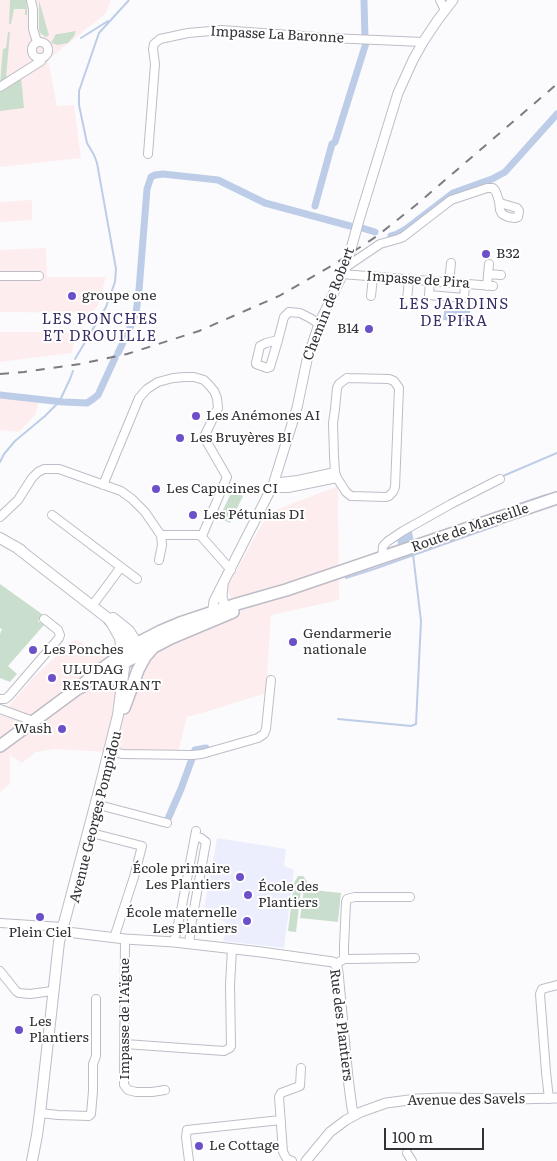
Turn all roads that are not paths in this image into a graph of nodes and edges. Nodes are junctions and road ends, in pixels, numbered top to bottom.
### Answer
1 (31, 0) edge
2 (440, 0) edge
3 (446, 0) edge
4 (453, 0) edge
5 (445, 10) junction
6 (423, 42) junction
7 (0, 87) edge
8 (148, 154) dead end
9 (517, 218) dead end
10 (450, 263) dead end
11 (489, 264) dead end
12 (344, 271) junction
13 (488, 274) junction
14 (0, 276) edge
15 (39, 276) dead end
16 (501, 276) dead end
17 (373, 277) junction
18 (409, 280) junction
19 (430, 282) junction
20 (449, 283) junction
21 (465, 284) junction
22 (371, 296) dead end
23 (407, 300) dead end
24 (319, 324) junction
25 (278, 340) dead end
26 (336, 475) junction
27 (500, 479) dead end
28 (103, 485) junction
29 (273, 485) junction
30 (557, 498) edge
31 (52, 515) dead end
32 (0, 517) edge
33 (161, 535) junction
34 (202, 536) junction
35 (0, 538) edge
36 (382, 558) junction
37 (159, 560) dead end
38 (121, 567) junction
39 (231, 570) junction
40 (138, 579) dead end
41 (223, 585) junction
42 (271, 595) junction
43 (93, 605) junction
44 (225, 608) junction
45 (214, 616) junction
46 (195, 618) junction
47 (44, 619) dead end
48 (110, 620) joint
49 (129, 631) junction
50 (161, 631) junction
51 (158, 644) junction
52 (131, 652) junction
53 (271, 680) dead end
54 (93, 681) junction
55 (79, 688) junction
56 (0, 699) edge
57 (124, 699) junction
58 (0, 709) edge
59 (33, 721) junction
60 (0, 746) edge
61 (111, 750) junction
62 (100, 805) junction
63 (167, 823) dead end
64 (90, 832) junction
65 (410, 897) dead end
66 (0, 924) edge
67 (64, 931) junction
68 (114, 938) junction
69 (125, 939) junction
70 (174, 942) junction
71 (189, 944) junction
72 (232, 949) junction
73 (415, 958) dead end
74 (344, 959) junction
75 (336, 964) junction
76 (0, 971) edge
77 (557, 985) edge
78 (52, 991) junction
79 (96, 999) dead end
80 (125, 1044) junction
81 (301, 1068) dead end
82 (165, 1090) dead end
83 (553, 1098) edge
84 (40, 1113) junction
85 (354, 1115) junction
86 (281, 1120) junction
87 (407, 1153) dead end
88 (32, 1161) edge
89 (189, 1161) edge
90 (292, 1161) edge
91 (306, 1161) edge
92 (412, 1161) edge

1 - 7 street
2 - 5 street
3 - 5 street
4 - 5 street, Chemin de Robert
5 - 6 street, Chemin de Robert
6 - 8 street, Impasse La Baronne
6 - 12 street, Chemin de Robert
9 - 12 street
10 - 20 street
11 - 13 street
12 - 17 street, Impasse de Pira
12 - 24 street, Chemin de Robert
13 - 16 street
13 - 21 street, Impasse de Pira
14 - 15 street
17 - 18 street, Impasse de Pira
17 - 22 street
18 - 19 street, Impasse de Pira
18 - 23 street
19 - 20 street, Impasse de Pira
19 - 21 street
20 - 21 street, Impasse de Pira
24 - 25 street
24 - 29 street, Chemin de Robert
26 - 26 street
26 - 29 street
27 - 36 street
28 - 32 street
28 - 33 street
28 - 34 street
29 - 39 street, Chemin de Robert
30 - 36 main road, Route de Marseille
31 - 38 street
33 - 34 street
33 - 37 street
34 - 39 street
35 - 43 main road
36 - 42 main road, Route de Marseille
38 - 40 street
38 - 43 street
39 - 41 street, Chemin de Robert
41 - 44 street
41 - 45 street, Chemin de Robert
42 - 44 main road
42 - 45 main road
43 - 48 main road
43 - 49 main road
44 - 45 main road
45 - 46 main road
45 - 51 main road
46 - 50 main road
46 - 52 main road
47 - 56 street
48 - 52 main road
49 - 50 main road
49 - 52 main road
50 - 52 main road
51 - 52 main road
51 - 57 main road
52 - 54 main road
52 - 55 main road
52 - 57 main road
53 - 61 street
54 - 55 main road
54 - 57 main road
55 - 59 main road
57 - 61 main road, Avenue Georges Pompidou
57 - 61 main road, Avenue Georges Pompidou
58 - 59 street
59 - 60 main road
61 - 62 main road, Avenue Georges Pompidou
61 - 64 main road, Avenue Georges Pompidou
62 - 63 street
62 - 64 main road, Avenue Georges Pompidou
64 - 67 main road, Avenue Georges Pompidou
64 - 67 main road, Avenue Georges Pompidou
64 - 68 street
65 - 74 street
66 - 67 street
67 - 68 street, Rue des Plantiers
67 - 78 main road, Avenue Georges Pompidou
68 - 69 street, Rue des Plantiers
69 - 70 street, Rue des Plantiers
69 - 80 street, Impasse de l'Aïgue
70 - 71 street, Rue des Plantiers
70 - 71 street
71 - 72 street, Rue des Plantiers
72 - 75 street, Rue des Plantiers
72 - 80 street
73 - 74 street
74 - 75 street
75 - 85 street, Rue des Plantiers
76 - 78 street
77 - 83 street
78 - 84 main road, Avenue Georges Pompidou
79 - 84 street
80 - 82 street, Impasse de l'Aïgue
81 - 86 street
83 - 85 street, Avenue des Savels
84 - 88 main road, Avenue Georges Pompidou
85 - 91 street, Avenue des Savels
86 - 89 street
86 - 90 street
87 - 92 street

